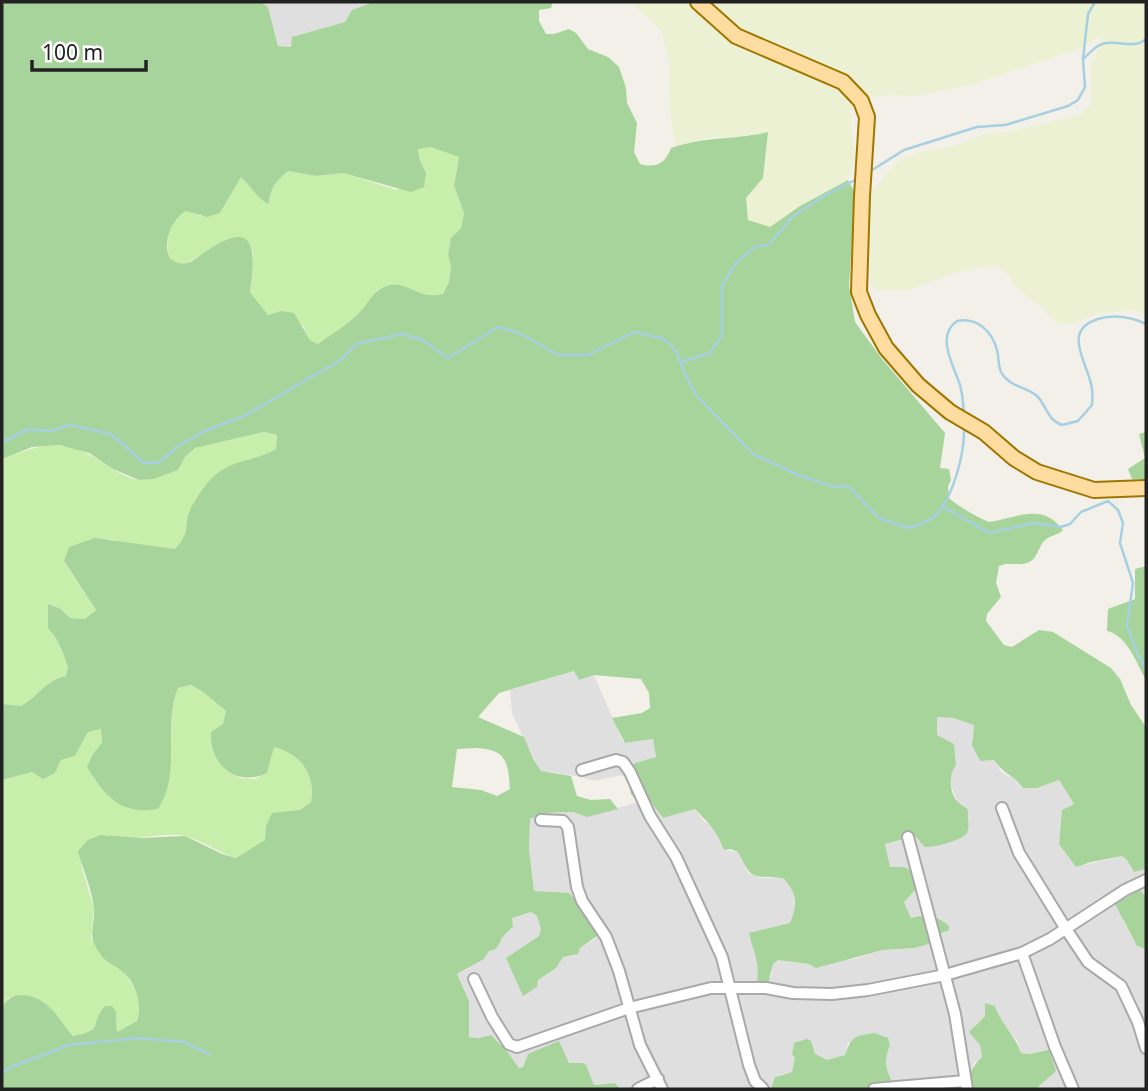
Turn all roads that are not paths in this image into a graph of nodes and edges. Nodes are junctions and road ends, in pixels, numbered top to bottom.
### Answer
1 (698, 2) edge
2 (1146, 488) edge
3 (582, 770) dead end
4 (1002, 808) dead end
5 (541, 820) dead end
6 (908, 837) dead end
7 (1146, 880) edge
8 (1066, 929) junction
9 (1022, 953) junction
10 (944, 975) junction
11 (474, 979) dead end
12 (730, 987) junction
13 (629, 1007) junction
14 (1146, 1048) edge
15 (660, 1084) edge
16 (966, 1085) edge
17 (638, 1089) edge
18 (763, 1089) edge
19 (874, 1089) edge
20 (1073, 1089) edge

1 - 2 main road
3 - 12 street
4 - 8 street
5 - 13 street
6 - 10 street
7 - 8 street
8 - 9 street
8 - 14 street
9 - 10 street
9 - 20 street
10 - 12 street
10 - 16 street
11 - 13 street
12 - 13 street
12 - 18 street
13 - 15 street
15 - 17 street
16 - 19 street

